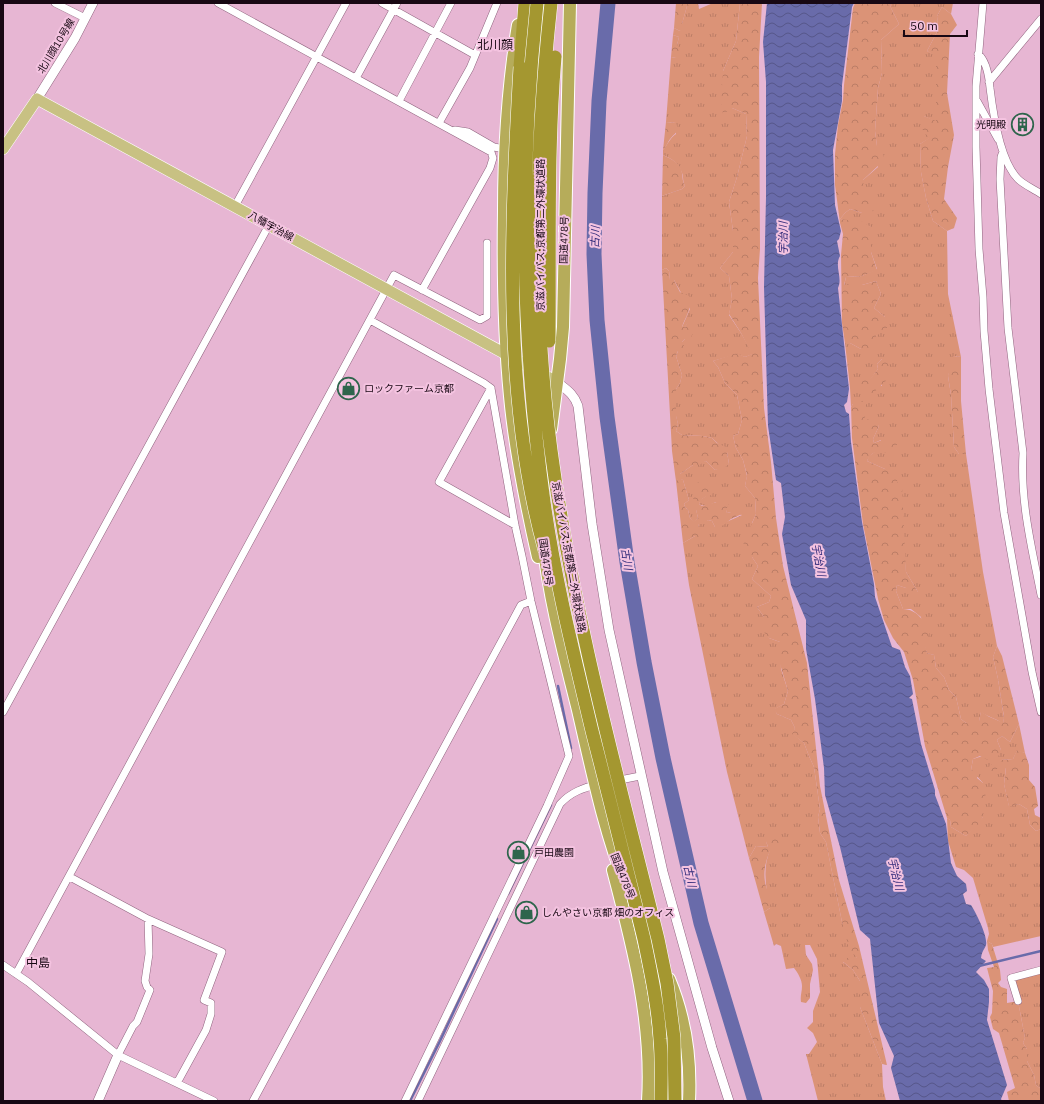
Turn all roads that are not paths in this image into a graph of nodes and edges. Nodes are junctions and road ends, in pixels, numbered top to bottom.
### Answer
1 (55, 3) edge
2 (93, 3) edge
3 (218, 3) edge
4 (346, 3) edge
5 (382, 3) edge
6 (451, 3) edge
7 (497, 3) edge
8 (522, 3) edge
9 (525, 3) edge
10 (537, 3) edge
11 (551, 3) edge
12 (560, 3) edge
13 (570, 3) edge
14 (983, 3) edge
15 (395, 6) edge
16 (85, 18) junction
17 (1041, 19) edge
18 (435, 32) junction
19 (978, 54) junction
20 (475, 55) junction
21 (317, 56) junction
22 (356, 78) junction
23 (989, 82) junction
24 (37, 98) junction
25 (398, 101) junction
26 (976, 101) junction
27 (439, 123) junction
28 (451, 129) junction
29 (1000, 145) junction
30 (3, 149) edge
31 (504, 149) junction
32 (1002, 154) junction
33 (1041, 194) edge
34 (235, 206) junction
35 (269, 225) junction
36 (487, 243) dead end
37 (387, 289) junction
38 (422, 290) junction
39 (370, 320) junction
40 (506, 354) junction
41 (557, 382) junction
42 (491, 388) junction
43 (545, 395) junction
44 (515, 525) junction
45 (537, 553) junction
46 (522, 556) junction
47 (1041, 595) edge
48 (531, 602) junction
49 (571, 645) junction
50 (3, 712) edge
51 (1041, 712) edge
52 (640, 776) junction
53 (593, 786) junction
54 (547, 806) junction
55 (557, 811) junction
56 (70, 877) junction
57 (148, 919) junction
58 (3, 965) edge
59 (1041, 970) edge
60 (16, 974) junction
61 (1018, 1001) dead end
62 (118, 1055) junction
63 (177, 1083) junction
64 (98, 1101) edge
65 (214, 1101) edge
66 (253, 1101) edge
67 (404, 1101) edge
68 (418, 1101) edge
69 (648, 1101) edge
70 (661, 1101) edge
71 (675, 1101) edge
72 (689, 1101) edge
73 (729, 1101) edge

1 - 16 street
2 - 16 street, 北川顔10号線
3 - 21 street
4 - 21 street
5 - 15 street
6 - 18 street
7 - 20 street
8 - 31 highway, 国道478号
9 - 49 highway, bridge
10 - 49 highway, 京滋バイパス;京都第二外環状道路, bridge
11 - 43 highway, 京滋バイパス;京都第二外環状道路, bridge
12 - 43 highway, bridge
13 - 41 highway, 国道478号
14 - 19 street
15 - 18 street
15 - 22 street
16 - 24 street, 北川顔10号線
17 - 23 street
18 - 20 street
18 - 25 street
19 - 23 street
19 - 26 street
20 - 27 street
21 - 22 street
21 - 34 street
22 - 25 street
23 - 29 street
24 - 30 main road
24 - 34 main road, 八幡宇治線
25 - 27 street
26 - 29 street
26 - 51 street
27 - 28 street
28 - 31 street
28 - 38 street
29 - 32 street
31 - 40 highway, 国道478号
32 - 33 street
32 - 47 street
34 - 35 main road, 八幡宇治線
35 - 37 main road, 八幡宇治線
35 - 50 street
36 - 38 street
37 - 38 street
37 - 39 street
37 - 40 main road, 八幡宇治線
39 - 42 street
39 - 56 street
40 - 41 main road, 八幡宇治線
40 - 45 highway, 国道478号
41 - 52 street
41 - 53 highway, 国道478号
42 - 44 street
42 - 44 street
43 - 71 highway, 京滋バイパス;京都第二外環状道路, bridge
44 - 46 street
45 - 46 street
45 - 53 highway, 国道478号
46 - 48 street
48 - 54 street
48 - 66 street
49 - 70 highway, 京滋バイパス;京都第二外環状道路, bridge
52 - 53 street
52 - 73 street
53 - 55 street
53 - 69 highway, 国道478号
53 - 72 highway, 国道478号
54 - 55 street
54 - 67 street
55 - 68 street
56 - 57 street
56 - 60 street
57 - 62 street
57 - 63 street
58 - 60 street
59 - 61 street
60 - 62 street
62 - 63 street
62 - 64 street
63 - 65 street

